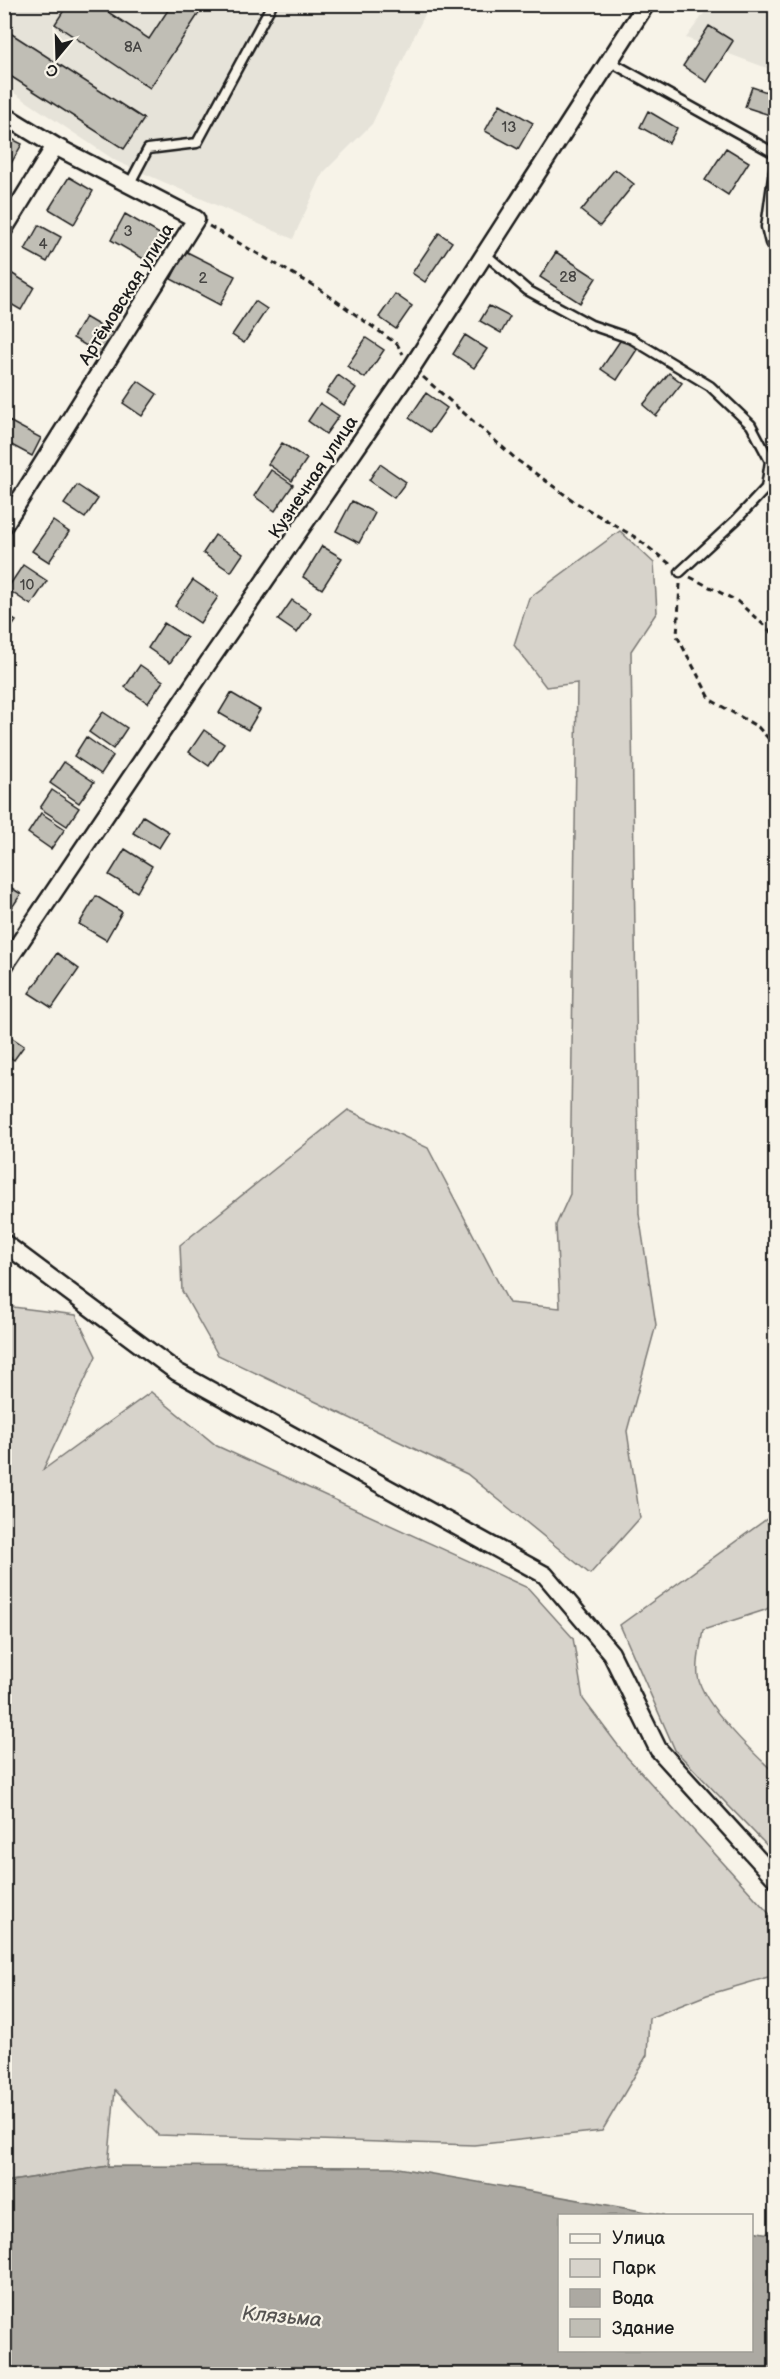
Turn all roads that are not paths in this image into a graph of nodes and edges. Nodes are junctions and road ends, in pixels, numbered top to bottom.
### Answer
1 (272, 4) edge
2 (646, 4) edge
3 (609, 61) junction
4 (4, 115) edge
5 (55, 146) junction
6 (776, 155) edge
7 (129, 185) junction
8 (4, 229) edge
9 (776, 246) edge
10 (484, 253) junction
11 (4, 525) edge
12 (680, 572) road end
13 (4, 966) edge
14 (4, 1243) edge
15 (776, 1879) edge

1 - 7 lane
2 - 3 street, Кузнечная улица
3 - 6 lane
3 - 10 street, Кузнечная улица
4 - 5 street, Артёмовская улица
5 - 7 street, Артёмовская улица
5 - 8 street
6 - 9 lane
7 - 11 street, Артёмовская улица
10 - 12 lane
10 - 13 street, Кузнечная улица
14 - 15 street

